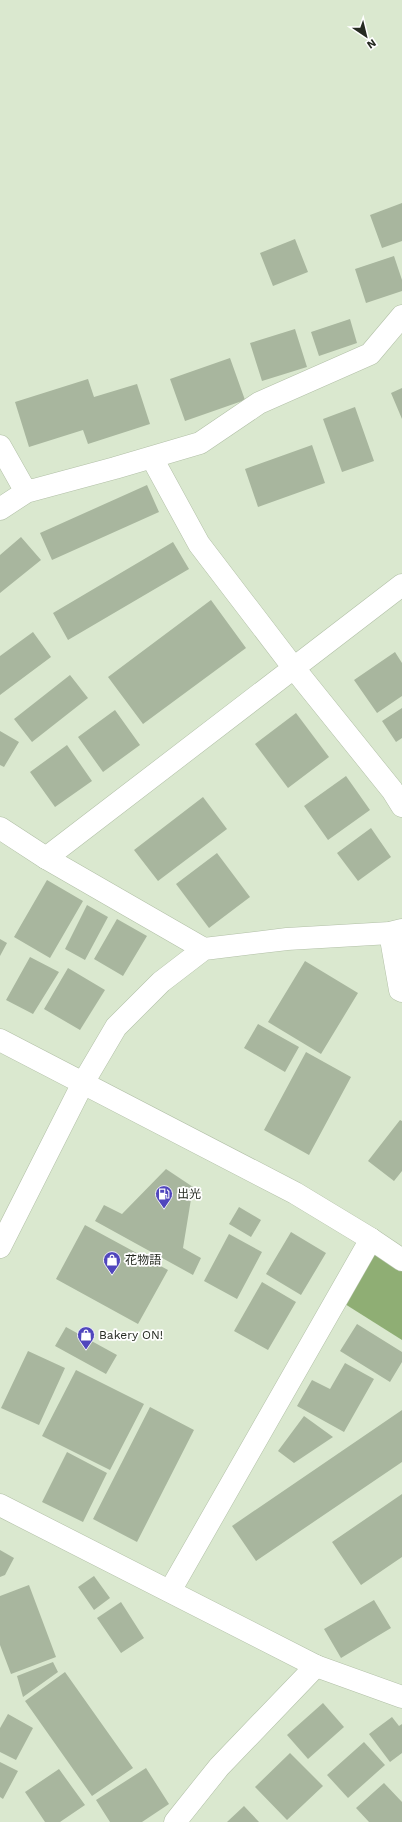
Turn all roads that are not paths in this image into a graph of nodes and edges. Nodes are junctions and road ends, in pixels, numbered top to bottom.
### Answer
1 (402, 316) edge
2 (0, 446) edge
3 (152, 458) junction
4 (26, 492) junction
5 (0, 509) edge
6 (402, 585) edge
7 (293, 667) junction
8 (402, 806) edge
9 (0, 828) edge
10 (46, 858) junction
11 (396, 931) edge
12 (204, 949) junction
13 (402, 991) edge
14 (0, 1040) edge
15 (83, 1083) junction
16 (370, 1239) junction
17 (0, 1248) edge
18 (402, 1260) edge
19 (0, 1505) edge
20 (170, 1591) junction
21 (316, 1666) junction
22 (402, 1697) edge
23 (175, 1822) edge

1 - 3 street
2 - 4 street
3 - 4 street
3 - 7 street
4 - 5 street
6 - 7 street
7 - 8 street
7 - 10 street
9 - 10 street
10 - 12 street
11 - 12 street
11 - 13 street
12 - 15 street
14 - 15 street
15 - 16 street
15 - 17 street
16 - 18 street
16 - 20 street
19 - 20 street
20 - 21 street
21 - 22 street
21 - 23 street

